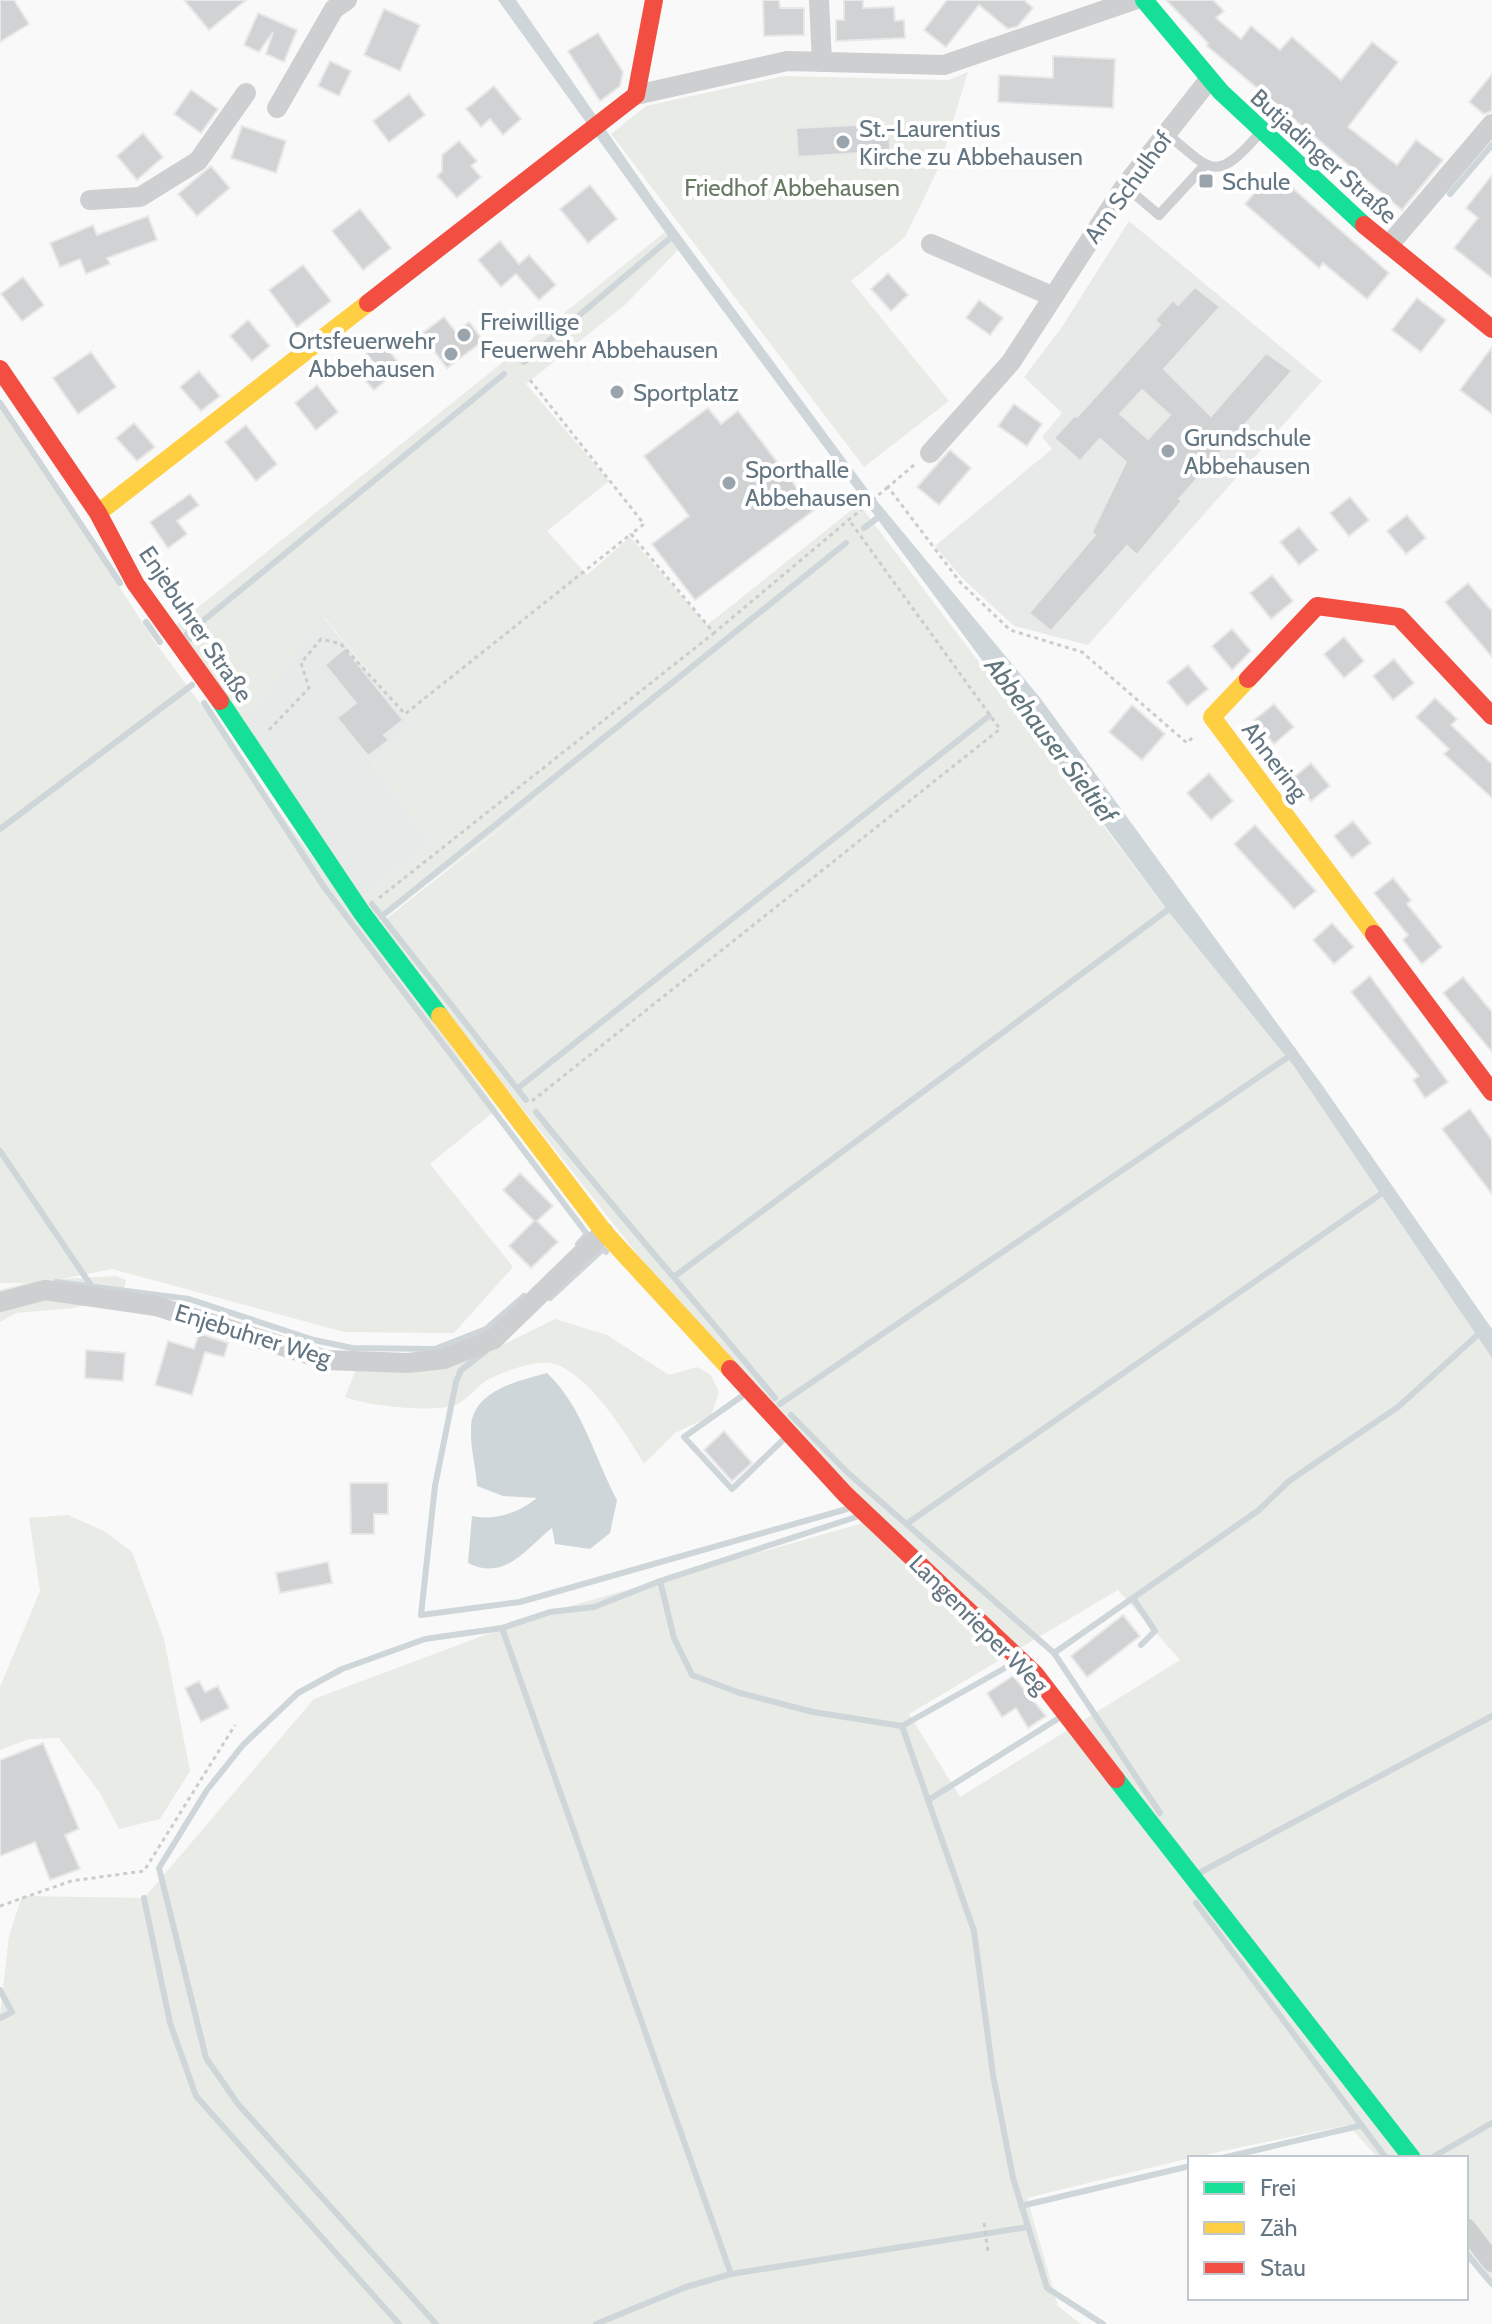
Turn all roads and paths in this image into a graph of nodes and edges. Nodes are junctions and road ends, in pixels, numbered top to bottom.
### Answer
1 (347, 0) edge
2 (654, 0) edge
3 (819, 0) edge
4 (1134, 0) edge
5 (1144, 0) edge
6 (822, 62) junction
7 (1208, 81) junction
8 (246, 93) dead end
9 (636, 95) junction
10 (277, 108) dead end
11 (1492, 124) edge
12 (1165, 132) junction
13 (1259, 134) junction
14 (1205, 165) junction
15 (1125, 186) junction
16 (90, 200) dead end
17 (931, 244) dead end
18 (1389, 245) junction
19 (1052, 296) junction
20 (1492, 329) edge
21 (0, 369) edge
22 (530, 380) dead end
23 (930, 453) joint
24 (888, 487) junction
25 (98, 513) junction
26 (849, 520) junction
27 (631, 534) junction
28 (714, 633) junction
29 (1492, 716) edge
30 (1212, 717) junction
31 (253, 748) junction
32 (377, 899) dead end
33 (1492, 1092) edge
34 (514, 1115) junction
35 (604, 1232) junction
36 (0, 1302) edge
37 (235, 1725) dead end
38 (0, 1906) edge
39 (1410, 2156) edge
40 (984, 2223) dead end
41 (1468, 2231) edge
42 (988, 2252) dead end
43 (1492, 2262) edge

1 - 10 street
2 - 9 street
3 - 6 street
4 - 6 street
5 - 7 street, Butjadinger Straße
6 - 9 street
7 - 12 street, Am Schulhof
7 - 13 street, Butjadinger Straße
8 - 16 street
9 - 25 street
11 - 18 street
12 - 14 lane
12 - 15 street, Am Schulhof
13 - 14 lane
13 - 18 street, Butjadinger Straße
14 - 15 lane
15 - 19 street, Am Schulhof
17 - 19 street
18 - 20 street, Butjadinger Straße
19 - 23 street, Am Schulhof
21 - 25 street, Enjebuhrer Straße
22 - 27 path
23 - 24 path
24 - 26 path
24 - 30 path
25 - 31 street, Enjebuhrer Straße
26 - 28 path
26 - 34 path
27 - 28 path
27 - 31 path
28 - 32 path
29 - 30 street, Ahnering
30 - 33 street, Ahnering
31 - 34 street, Enjebuhrer Straße
34 - 35 street, Enjebuhrer Straße
35 - 36 street, Enjebuhrer Weg
35 - 39 street, Langenrieper Weg
37 - 38 path
40 - 42 path
41 - 43 street

